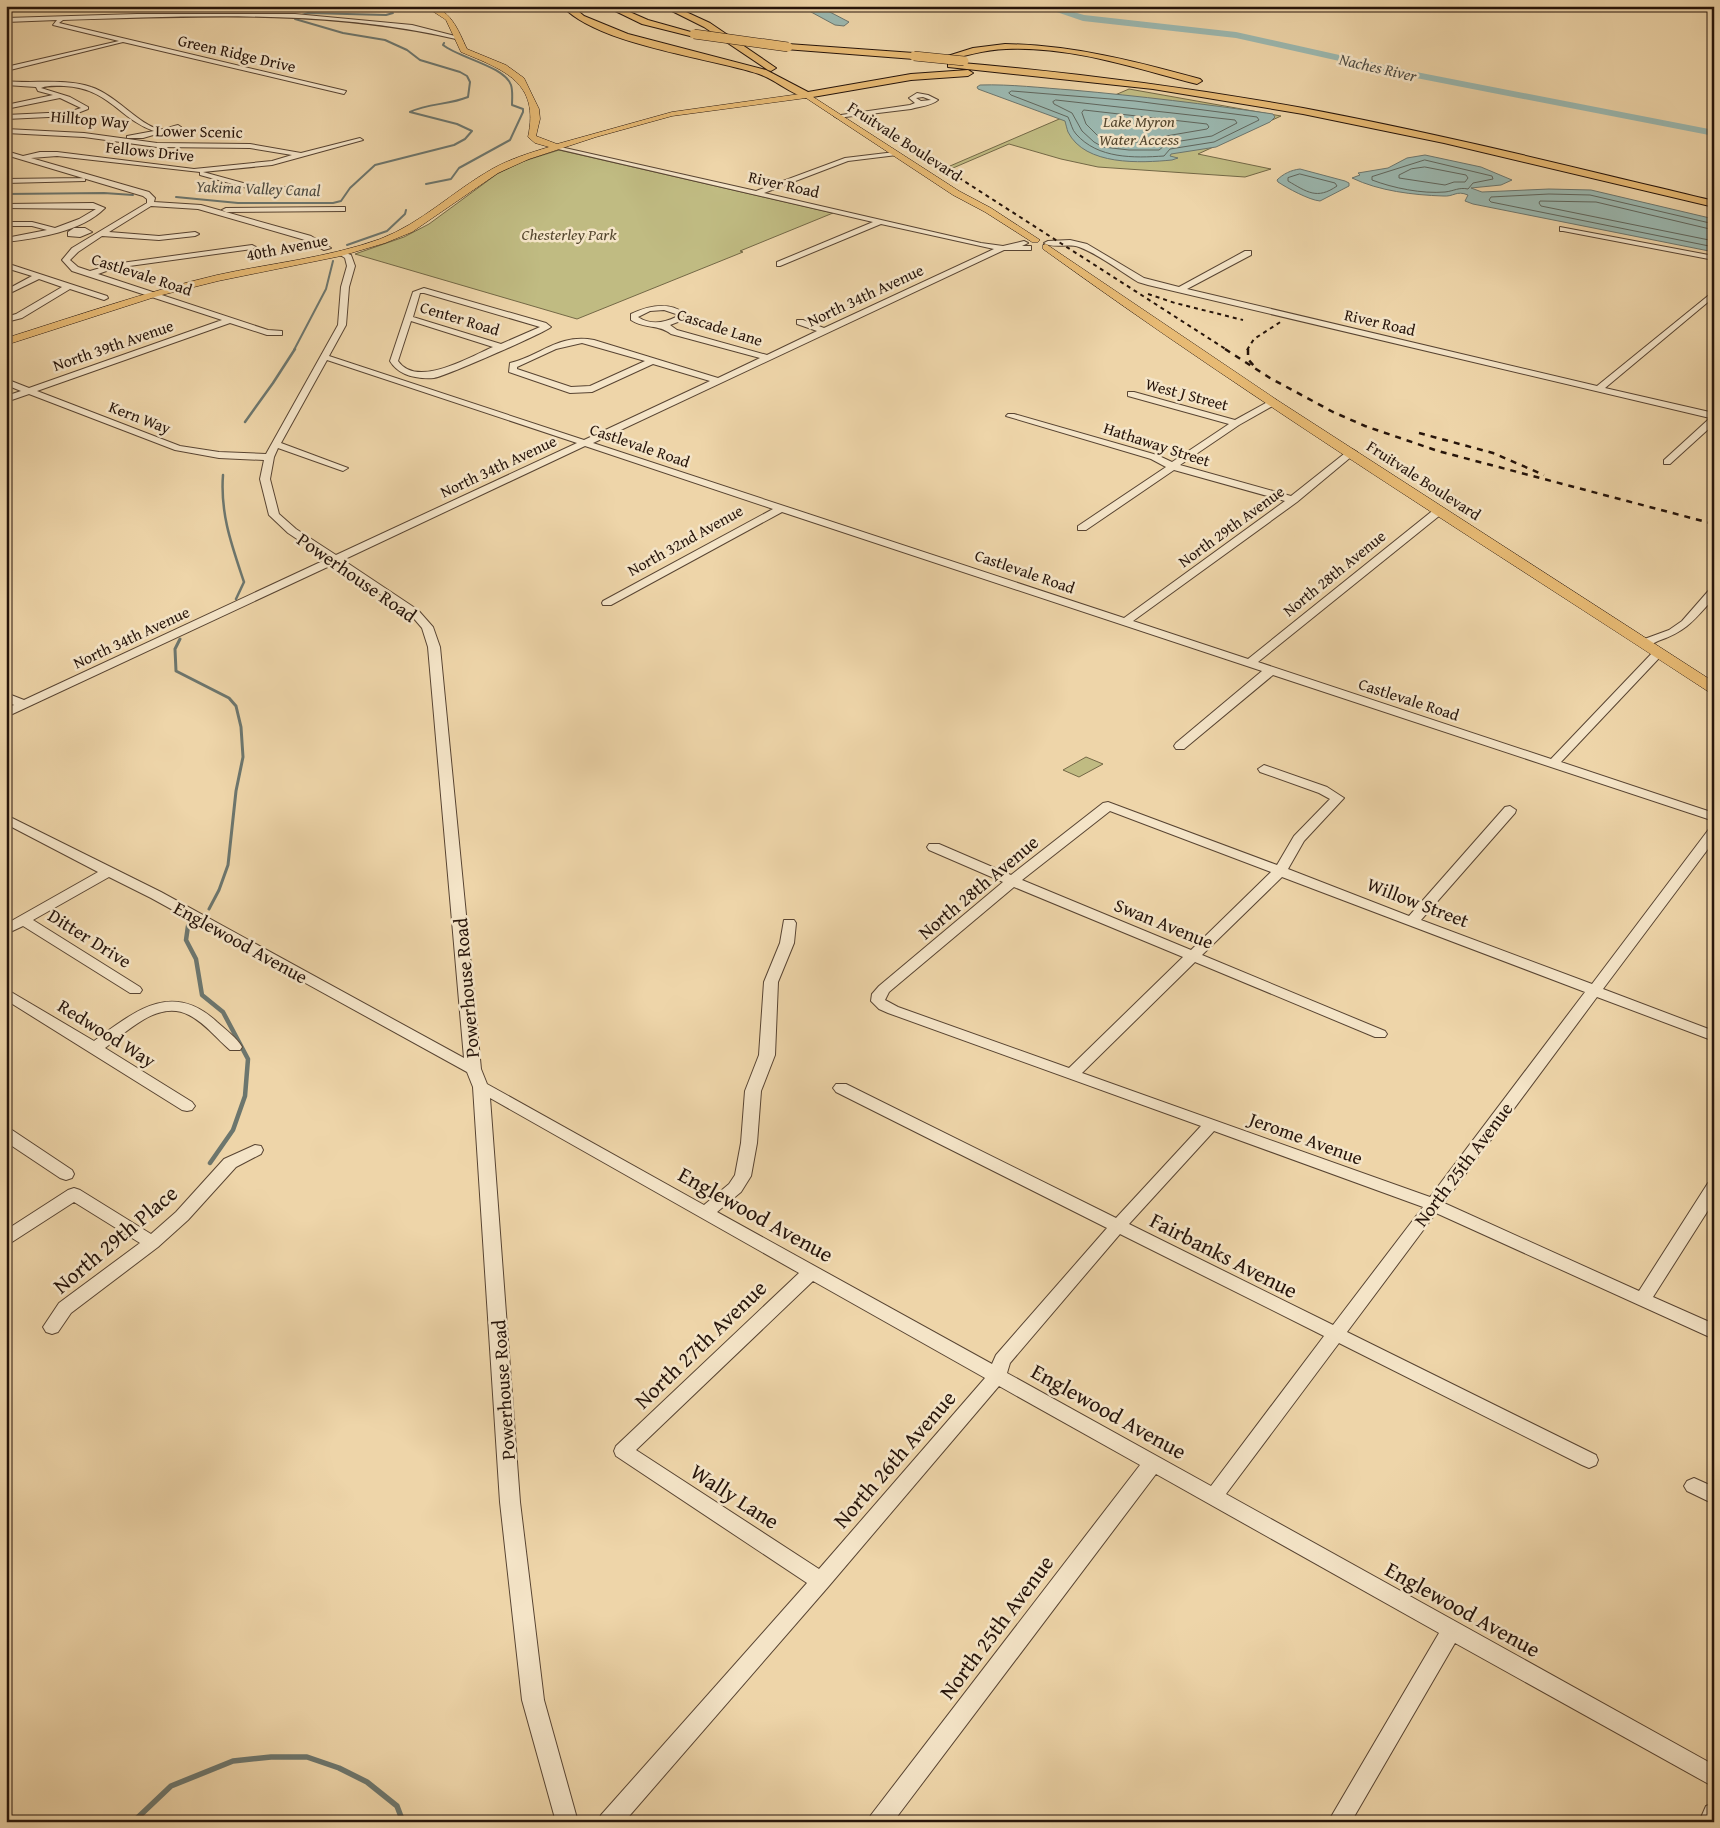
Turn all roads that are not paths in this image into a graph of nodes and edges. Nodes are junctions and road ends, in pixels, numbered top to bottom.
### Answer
1 (428, 6) edge
2 (566, 6) edge
3 (609, 6) edge
4 (666, 6) edge
5 (63, 18) junction
6 (6, 20) edge
7 (637, 28) dead end
8 (456, 37) junction
9 (123, 42) junction
10 (910, 59) junction
11 (6, 69) edge
12 (876, 82) junction
13 (6, 83) edge
14 (1206, 83) dead end
15 (41, 85) junction
16 (1232, 88) dead end
17 (344, 92) dead end
18 (807, 95) junction
19 (59, 96) junction
20 (920, 104) dead end
21 (6, 107) edge
22 (1318, 114) junction
23 (6, 116) edge
24 (837, 116) junction
25 (1399, 124) junction
26 (178, 126) dead end
27 (6, 130) edge
28 (160, 132) junction
29 (360, 140) dead end
30 (558, 146) junction
31 (6, 153) edge
32 (895, 154) junction
33 (301, 155) junction
34 (23, 158) junction
35 (194, 171) junction
36 (96, 179) junction
37 (6, 180) edge
38 (289, 188) dead end
39 (756, 193) junction
40 (1714, 197) edge
41 (150, 204) junction
42 (1714, 204) edge
43 (6, 206) edge
44 (342, 209) dead end
45 (208, 210) junction
46 (988, 210) junction
47 (880, 222) junction
48 (6, 224) edge
49 (1563, 229) dead end
50 (53, 230) junction
51 (104, 234) junction
52 (195, 234) dead end
53 (6, 240) edge
54 (1029, 243) junction
55 (1047, 245) junction
56 (252, 247) dead end
57 (327, 248) dead end
58 (1003, 248) junction
59 (341, 253) junction
60 (1248, 254) dead end
61 (1714, 258) edge
62 (780, 264) dead end
63 (6, 265) edge
64 (90, 274) junction
65 (38, 276) junction
66 (69, 286) junction
67 (1180, 290) junction
68 (6, 293) edge
69 (1714, 293) edge
70 (154, 294) junction
71 (1116, 297) junction
72 (104, 298) dead end
73 (409, 318) junction
74 (6, 320) edge
75 (230, 320) junction
76 (804, 320) dead end
77 (664, 324) junction
78 (828, 330) junction
79 (279, 332) dead end
80 (6, 342) edge
81 (503, 347) junction
82 (325, 357) junction
83 (768, 358) junction
84 (652, 361) junction
85 (408, 373) junction
86 (393, 379) junction
87 (719, 381) junction
88 (6, 382) edge
89 (1598, 388) junction
90 (29, 391) junction
91 (1130, 394) dead end
92 (6, 399) edge
93 (1273, 402) junction
94 (1011, 416) dead end
95 (1714, 418) edge
96 (1236, 423) junction
97 (584, 443) junction
98 (278, 445) junction
99 (1352, 452) junction
100 (269, 457) junction
101 (1667, 462) dead end
102 (1172, 466) junction
103 (343, 468) dead end
104 (1293, 500) junction
105 (781, 508) junction
106 (1440, 510) junction
107 (1082, 528) dead end
108 (334, 560) junction
109 (1714, 591) edge
110 (607, 603) dead end
111 (1125, 622) junction
112 (1643, 643) junction
113 (1658, 653) junction
114 (1250, 663) junction
115 (1271, 670) junction
116 (1714, 689) edge
117 (6, 696) edge
118 (24, 705) junction
119 (6, 714) edge
120 (1180, 746) dead end
121 (1553, 764) junction
122 (1264, 769) dead end
123 (1108, 806) joint
124 (1510, 810) dead end
125 (1714, 817) edge
126 (6, 819) edge
127 (1714, 832) edge
128 (934, 847) dead end
129 (1280, 871) junction
130 (108, 872) junction
131 (1012, 882) junction
132 (24, 920) junction
133 (1413, 920) junction
134 (789, 923) dead end
135 (6, 930) edge
136 (1194, 956) junction
137 (135, 990) dead end
138 (1593, 991) junction
139 (6, 994) edge
140 (878, 1000) joint
141 (1380, 1034) dead end
142 (1714, 1036) edge
143 (235, 1048) dead end
144 (94, 1049) junction
145 (473, 1069) junction
146 (1073, 1073) junction
147 (482, 1088) junction
148 (841, 1088) dead end
149 (187, 1106) dead end
150 (1211, 1125) junction
151 (6, 1134) edge
152 (255, 1150) dead end
153 (66, 1174) dead end
154 (1714, 1187) edge
155 (1432, 1204) junction
156 (705, 1213) junction
157 (1118, 1226) junction
158 (6, 1238) edge
159 (152, 1243) junction
160 (811, 1272) junction
161 (1643, 1299) junction
162 (52, 1327) dead end
163 (1714, 1332) edge
164 (1335, 1335) junction
165 (996, 1376) junction
166 (623, 1451) joint
167 (1589, 1460) dead end
168 (1153, 1463) junction
169 (1694, 1486) dead end
170 (1714, 1496) edge
171 (1213, 1497) junction
172 (821, 1580) junction
173 (1452, 1630) junction
174 (1714, 1777) edge
175 (1714, 1813) edge
176 (567, 1822) edge
177 (609, 1822) edge
178 (879, 1822) edge
179 (1340, 1822) edge
180 (1710, 1822) edge

1 - 8 main road
2 - 18 highway
3 - 10 highway, bridge
4 - 18 highway
5 - 6 street
5 - 8 street
5 - 9 street, Green Ridge Drive
7 - 10 highway
8 - 30 main road
9 - 11 street, Green Ridge Drive
9 - 17 street, Green Ridge Drive
10 - 22 highway
10 - 25 highway, bridge
12 - 14 highway
12 - 18 highway
12 - 22 highway
13 - 15 street
15 - 19 street, Hilltop Way
15 - 28 street, Hilltop Way
16 - 25 highway
18 - 24 main road, Fruitvale Boulevard
18 - 30 main road, 40th Avenue
19 - 21 street
19 - 23 street
20 - 24 street
22 - 42 highway
24 - 32 main road, Fruitvale Boulevard
25 - 40 highway
26 - 28 street
27 - 28 street, Hilltop Way
27 - 33 street, Lower Scenic
29 - 33 street, Fellows Drive
30 - 39 street, River Road
30 - 59 main road, 40th Avenue
31 - 34 street
32 - 39 street
32 - 46 main road, Fruitvale Boulevard
33 - 35 street, Fellows Drive
34 - 35 street, Fellows Drive
34 - 36 street
35 - 38 street
36 - 37 street
36 - 41 street
39 - 47 street, River Road
41 - 45 street
41 - 51 street, Castlevale Road
43 - 50 street
44 - 45 street
45 - 57 street
46 - 54 main road, Fruitvale Boulevard
46 - 54 main road, Fruitvale Boulevard
47 - 58 street, River Road
47 - 62 street
48 - 50 street
49 - 61 street
50 - 51 street
50 - 53 street
51 - 52 street
51 - 64 street, Castlevale Road
54 - 55 main road
54 - 58 street, River Road
54 - 71 main road, Fruitvale Boulevard
55 - 67 street, River Road
55 - 71 main road, Fruitvale Boulevard
56 - 64 street
58 - 78 street, North 34th Avenue
59 - 70 main road, 40th Avenue
59 - 82 street, Powerhouse Road
60 - 67 street
63 - 65 street
64 - 70 street, Castlevale Road
65 - 66 street
65 - 68 street
66 - 72 street
66 - 74 street
67 - 89 street, River Road
69 - 89 street
70 - 75 street, Castlevale Road
70 - 80 main road, 40th Avenue
71 - 93 main road, Fruitvale Boulevard
73 - 81 street, Center Road
73 - 81 street
73 - 85 street
75 - 79 street, Castlevale Road
75 - 90 street, North 39th Avenue
76 - 78 street
77 - 77 street, Cascade Lane
77 - 83 street, Cascade Lane
78 - 83 street, North 34th Avenue
81 - 85 street
82 - 86 street, Castlevale Road
82 - 98 street, Powerhouse Road
83 - 87 street, North 34th Avenue
84 - 84 street
84 - 87 street
85 - 86 street
86 - 97 street, Castlevale Road
87 - 97 street, North 34th Avenue
88 - 90 street, Kern Way
89 - 95 street, River Road
90 - 92 street, North 39th Avenue
90 - 100 street, Kern Way
91 - 96 street, West J Street
93 - 96 street
93 - 99 main road, Fruitvale Boulevard
94 - 102 street, Hathaway Street
95 - 101 street
96 - 102 street
97 - 105 street, Castlevale Road
97 - 108 street, North 34th Avenue
98 - 100 street, Powerhouse Road
98 - 103 street
99 - 104 street, North 29th Avenue
99 - 106 main road, Fruitvale Boulevard
100 - 108 street, Powerhouse Road
102 - 104 street, Hathaway Street
102 - 107 street
104 - 111 street, North 29th Avenue
105 - 110 street, North 32nd Avenue
105 - 111 street, Castlevale Road
106 - 112 main road, Fruitvale Boulevard
106 - 114 street, North 28th Avenue
108 - 118 street, North 34th Avenue
108 - 145 street, Powerhouse Road
109 - 112 street
111 - 114 street, Castlevale Road
112 - 113 main road, Fruitvale Boulevard
113 - 116 main road, Fruitvale Boulevard
113 - 121 street
114 - 115 street, Castlevale Road
115 - 120 street
115 - 121 street, Castlevale Road
117 - 118 street
118 - 119 street, North 34th Avenue
121 - 125 street, Castlevale Road
122 - 129 street
123 - 129 street, Willow Street
123 - 131 street, North 28th Avenue
124 - 133 street
126 - 130 street, Englewood Avenue
127 - 138 street, North 25th Avenue
128 - 131 street, Swan Avenue
129 - 133 street, Willow Street
129 - 136 street
130 - 132 street
130 - 145 street, Englewood Avenue
131 - 136 street, Swan Avenue
131 - 140 street, North 28th Avenue
132 - 135 street
132 - 137 street, Ditter Drive
133 - 138 street, Willow Street
134 - 156 street
136 - 141 street, Swan Avenue
136 - 146 street
138 - 142 street, Willow Street
138 - 155 street, North 25th Avenue
139 - 144 street, Redwood Way
140 - 146 street, Jerome Avenue
143 - 144 street
144 - 149 street, Redwood Way
145 - 147 street, Powerhouse Road
146 - 150 street, Jerome Avenue
147 - 156 street, Englewood Avenue
147 - 176 street, Powerhouse Road
148 - 157 street, Fairbanks Avenue
150 - 155 street, Jerome Avenue
150 - 157 street, North 26th Avenue
151 - 153 street
152 - 159 street, North 29th Place
154 - 161 street
155 - 161 street, Jerome Avenue
155 - 164 street, North 25th Avenue
156 - 160 street, Englewood Avenue
157 - 164 street, Fairbanks Avenue
157 - 165 street, North 26th Avenue
158 - 159 street
159 - 162 street, North 29th Place
160 - 165 street, Englewood Avenue
160 - 166 street, North 27th Avenue
161 - 163 street, Jerome Avenue
164 - 167 street, Fairbanks Avenue
164 - 171 street, North 25th Avenue
165 - 168 street, Englewood Avenue
165 - 172 street, North 26th Avenue
166 - 172 street, Wally Lane
168 - 171 street, Englewood Avenue
168 - 178 street, North 25th Avenue
169 - 170 street
171 - 173 street, Englewood Avenue
172 - 177 street, North 26th Avenue
173 - 174 street, Englewood Avenue
173 - 179 street
175 - 180 street

